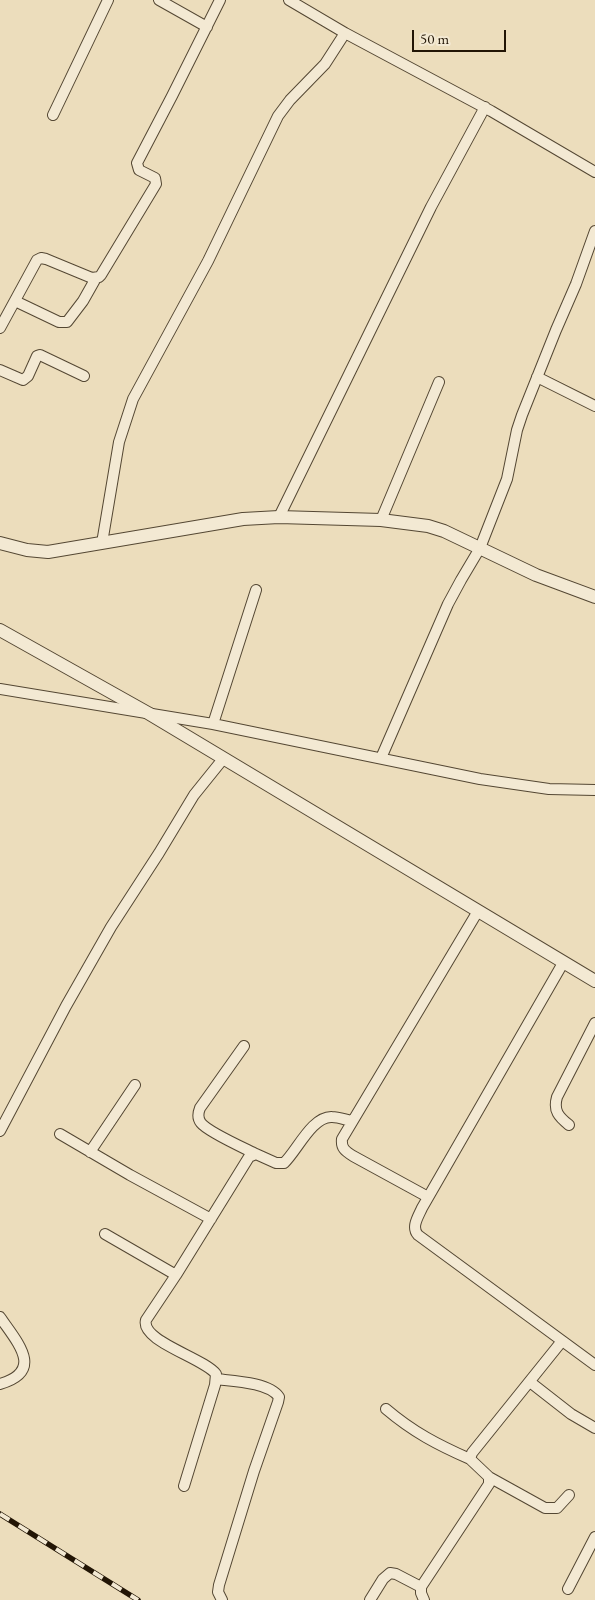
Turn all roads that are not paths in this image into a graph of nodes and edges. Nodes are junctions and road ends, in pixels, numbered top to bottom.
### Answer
1 (108, 0) edge
2 (159, 0) edge
3 (220, 0) edge
4 (289, 0) edge
5 (207, 27) junction
6 (345, 33) junction
7 (485, 107) junction
8 (53, 115) dead end
9 (595, 172) edge
10 (595, 231) edge
11 (96, 278) junction
12 (15, 301) junction
13 (0, 328) edge
14 (0, 370) edge
15 (84, 376) dead end
16 (537, 378) junction
17 (439, 382) dead end
18 (595, 406) edge
19 (280, 517) junction
20 (381, 520) junction
21 (0, 542) edge
22 (102, 543) junction
23 (480, 548) junction
24 (256, 590) dead end
25 (595, 597) edge
26 (0, 630) edge
27 (0, 689) edge
28 (148, 713) junction
29 (213, 724) junction
30 (224, 758) junction
31 (381, 758) junction
32 (595, 790) edge
33 (478, 911) junction
34 (563, 963) junction
35 (595, 982) edge
36 (595, 1023) edge
37 (244, 1046) dead end
38 (134, 1085) dead end
39 (352, 1122) junction
40 (569, 1124) dead end
41 (0, 1131) edge
42 (60, 1134) dead end
43 (90, 1152) junction
44 (256, 1154) junction
45 (428, 1197) junction
46 (211, 1219) junction
47 (105, 1234) dead end
48 (176, 1275) junction
49 (0, 1317) edge
50 (562, 1341) junction
51 (595, 1365) edge
52 (216, 1379) junction
53 (530, 1382) junction
54 (0, 1384) edge
55 (386, 1409) dead end
56 (595, 1428) edge
57 (470, 1459) junction
58 (489, 1477) junction
59 (184, 1486) dead end
60 (569, 1495) dead end
61 (595, 1537) edge
62 (421, 1588) junction
63 (568, 1589) dead end
64 (222, 1600) edge
65 (370, 1600) edge
66 (424, 1600) edge

1 - 8 street
2 - 5 street
3 - 5 street
4 - 6 street
5 - 11 street
6 - 7 street
6 - 22 street
7 - 9 street
7 - 19 street
10 - 16 street
11 - 12 street
11 - 12 street
12 - 13 street
14 - 15 street
16 - 18 street
16 - 23 street
17 - 20 street
19 - 20 street
19 - 22 street
20 - 23 street
21 - 22 street
23 - 25 street
23 - 31 street
24 - 29 street
26 - 28 street
27 - 28 street
28 - 29 street
28 - 30 street
29 - 31 street
30 - 33 street
30 - 41 street
31 - 32 street
33 - 34 street
33 - 39 street
34 - 35 street
34 - 45 street
36 - 40 street
37 - 44 street
38 - 43 street
39 - 44 street
39 - 45 street
42 - 43 street
43 - 46 street
44 - 46 street
45 - 50 street
46 - 48 street
47 - 48 street
48 - 52 street
49 - 54 street
50 - 51 street
50 - 53 street
52 - 59 street
52 - 64 street
53 - 56 street
53 - 57 street
55 - 57 street
57 - 58 street
58 - 60 street
58 - 62 street
61 - 63 street
62 - 65 street
62 - 66 street

